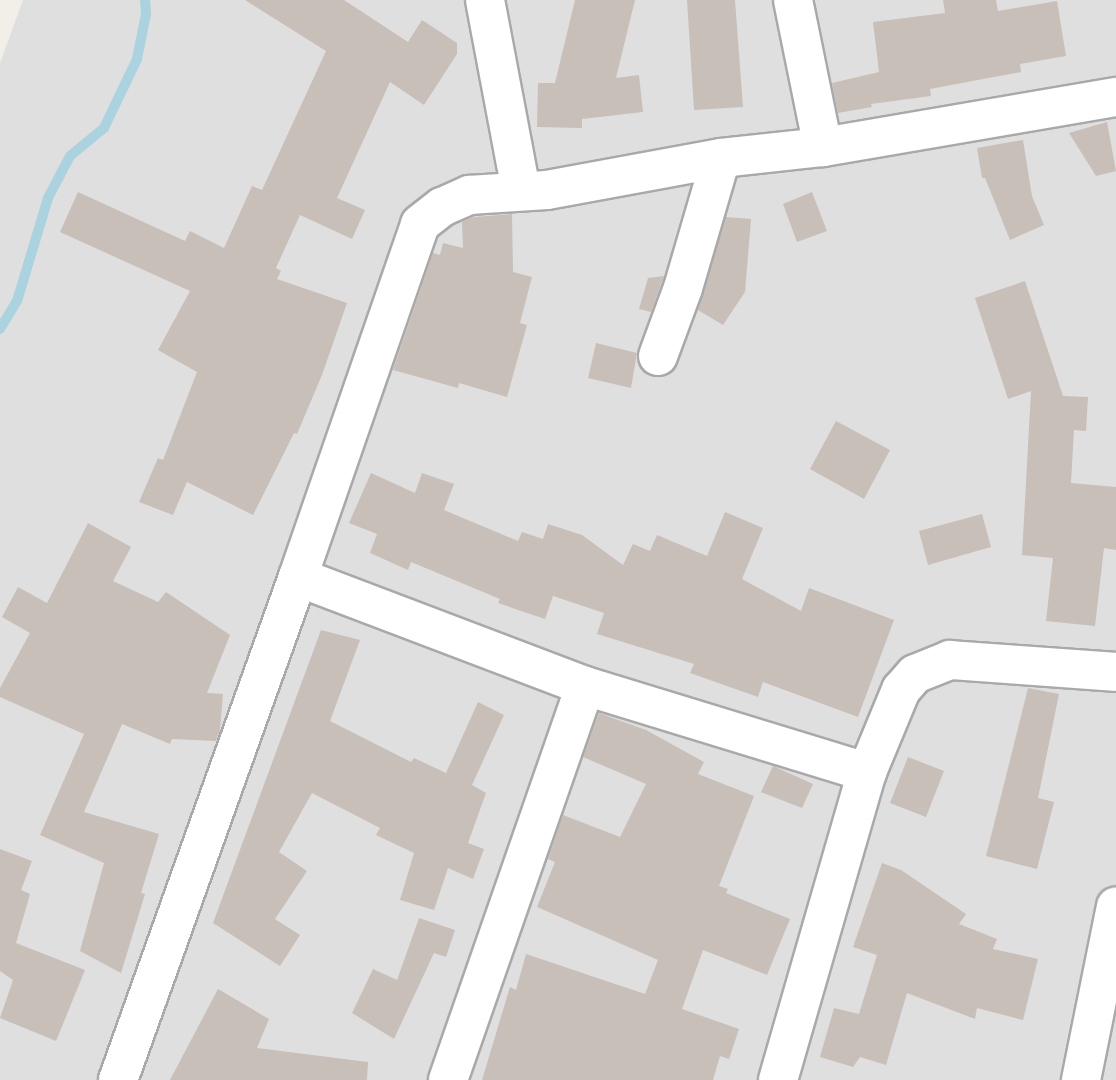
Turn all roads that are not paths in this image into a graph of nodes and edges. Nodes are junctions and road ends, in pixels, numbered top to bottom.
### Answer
1 (485, 0) edge
2 (793, 0) edge
3 (1116, 97) edge
4 (823, 147) junction
5 (721, 158) junction
6 (522, 191) junction
7 (658, 356) dead end
8 (299, 577) junction
9 (1116, 672) edge
10 (585, 686) junction
11 (867, 772) junction
12 (1116, 907) edge
13 (118, 1080) edge
14 (448, 1080) edge
15 (778, 1080) edge
16 (1081, 1080) edge

1 - 6 street
2 - 4 street
3 - 4 street
4 - 5 street
5 - 6 street
5 - 7 street
6 - 8 street
8 - 10 street
8 - 13 street
9 - 11 street
10 - 11 street
10 - 14 street
11 - 15 street
12 - 16 street

